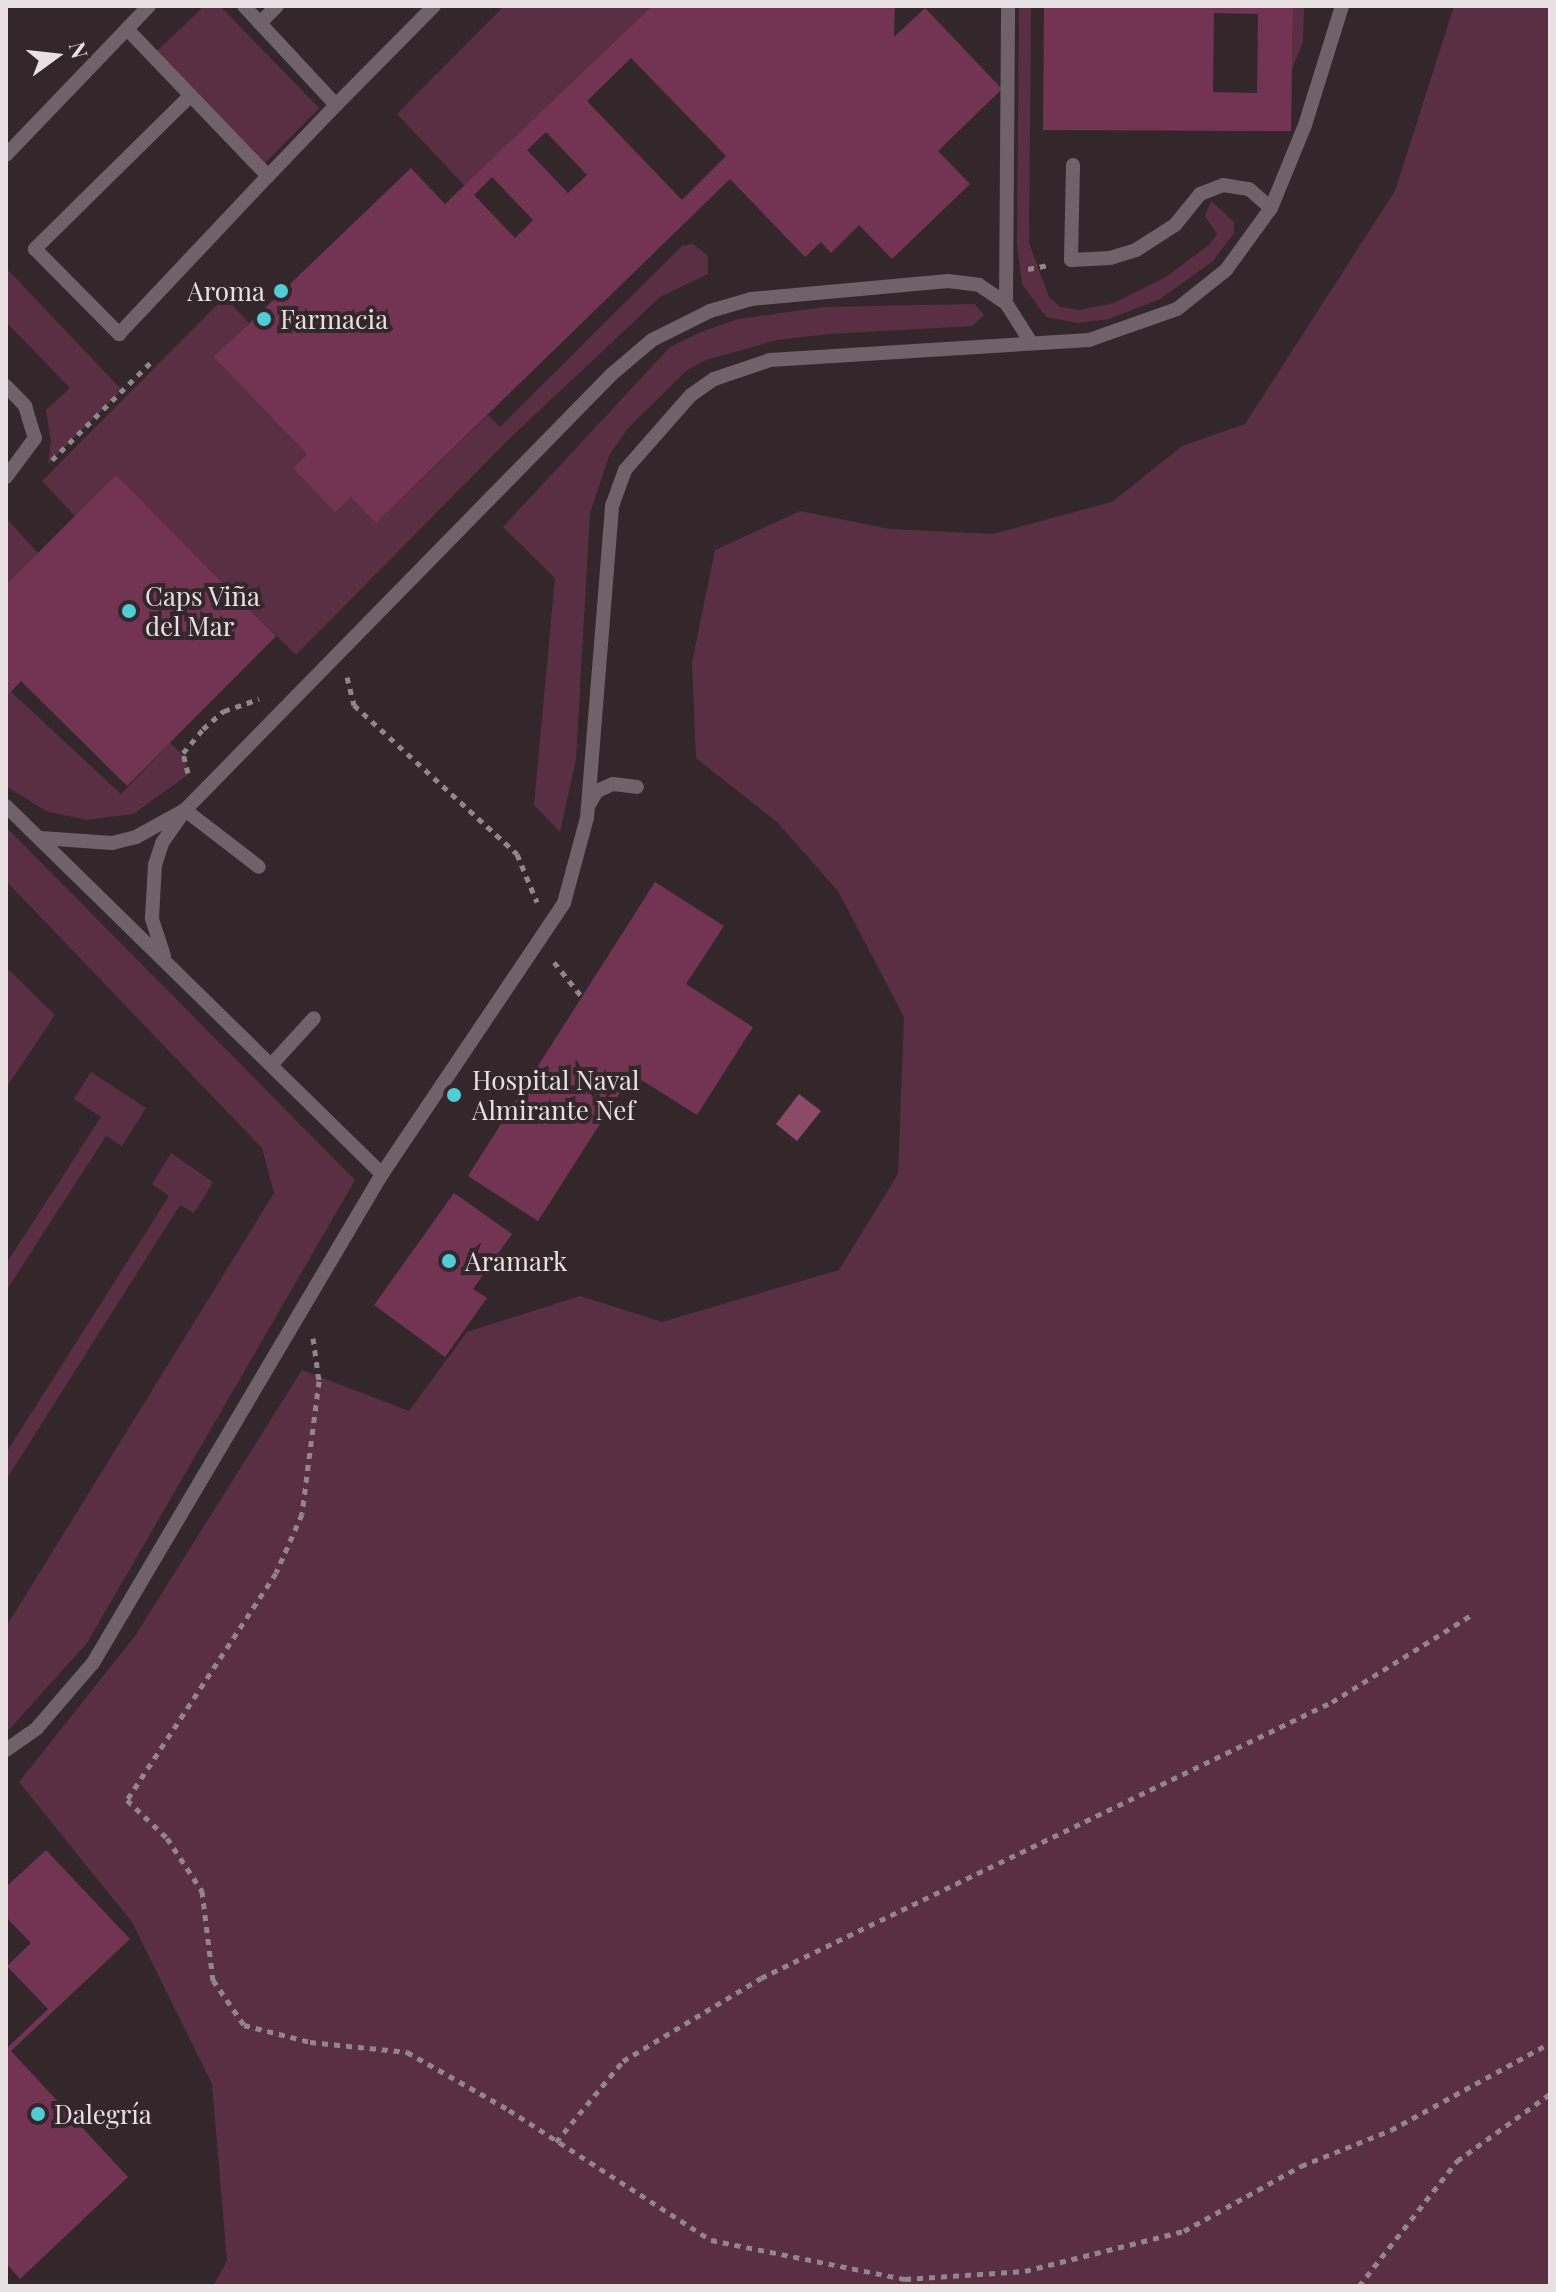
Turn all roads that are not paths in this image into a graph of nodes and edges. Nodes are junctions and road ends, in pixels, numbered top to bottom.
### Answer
1 (149, 6) edge
2 (244, 6) edge
3 (277, 6) edge
4 (434, 6) edge
5 (1008, 6) edge
6 (1342, 6) edge
7 (260, 23) junction
8 (127, 29) junction
9 (190, 96) junction
10 (336, 105) junction
11 (6, 155) edge
12 (1073, 165) dead end
13 (268, 176) junction
14 (1271, 208) junction
15 (1006, 303) junction
16 (1030, 341) junction
17 (6, 386) edge
18 (6, 477) edge
19 (637, 787) dead end
20 (6, 806) edge
21 (588, 806) junction
22 (185, 810) junction
23 (41, 838) junction
24 (259, 867) dead end
25 (167, 964) junction
26 (314, 1018) dead end
27 (272, 1064) junction
28 (382, 1174) junction
29 (6, 1750) edge

1 - 8 lane
2 - 7 lane
3 - 7 lane
4 - 10 lane
5 - 15 lane
6 - 14 lane
7 - 10 lane
8 - 9 lane
8 - 11 lane
9 - 13 lane
9 - 13 lane
10 - 13 lane
12 - 14 lane
14 - 16 lane
15 - 16 lane
15 - 22 lane
16 - 21 lane
17 - 18 lane
19 - 21 lane
20 - 23 lane
21 - 28 lane
22 - 23 lane
22 - 24 lane
22 - 25 lane
23 - 25 lane
25 - 27 lane
26 - 27 lane
27 - 28 lane
28 - 29 lane

